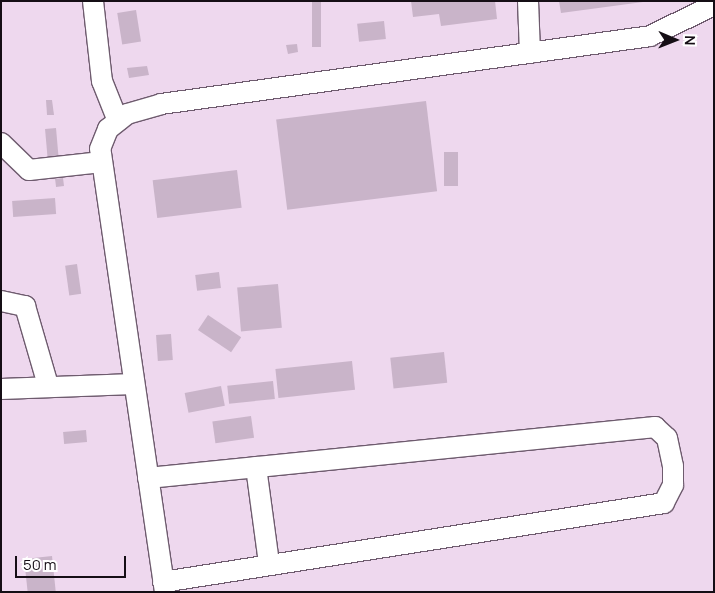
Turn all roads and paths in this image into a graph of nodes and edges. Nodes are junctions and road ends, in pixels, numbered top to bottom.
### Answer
1 (528, 1) edge
2 (91, 2) edge
3 (714, 5) edge
4 (530, 53) junction
5 (118, 121) junction
6 (1, 144) edge
7 (102, 162) junction
8 (1, 301) edge
9 (134, 384) junction
10 (48, 385) junction
11 (1, 389) edge
12 (256, 467) junction
13 (148, 478) junction
14 (269, 563) junction
15 (164, 587) edge

1 - 4 street
2 - 5 street
3 - 4 street
4 - 5 street
5 - 7 street
6 - 7 street
7 - 9 street
8 - 10 street
9 - 10 street
9 - 13 street
10 - 11 street
12 - 13 street
12 - 14 street
12 - 14 street
13 - 15 street
14 - 15 street

